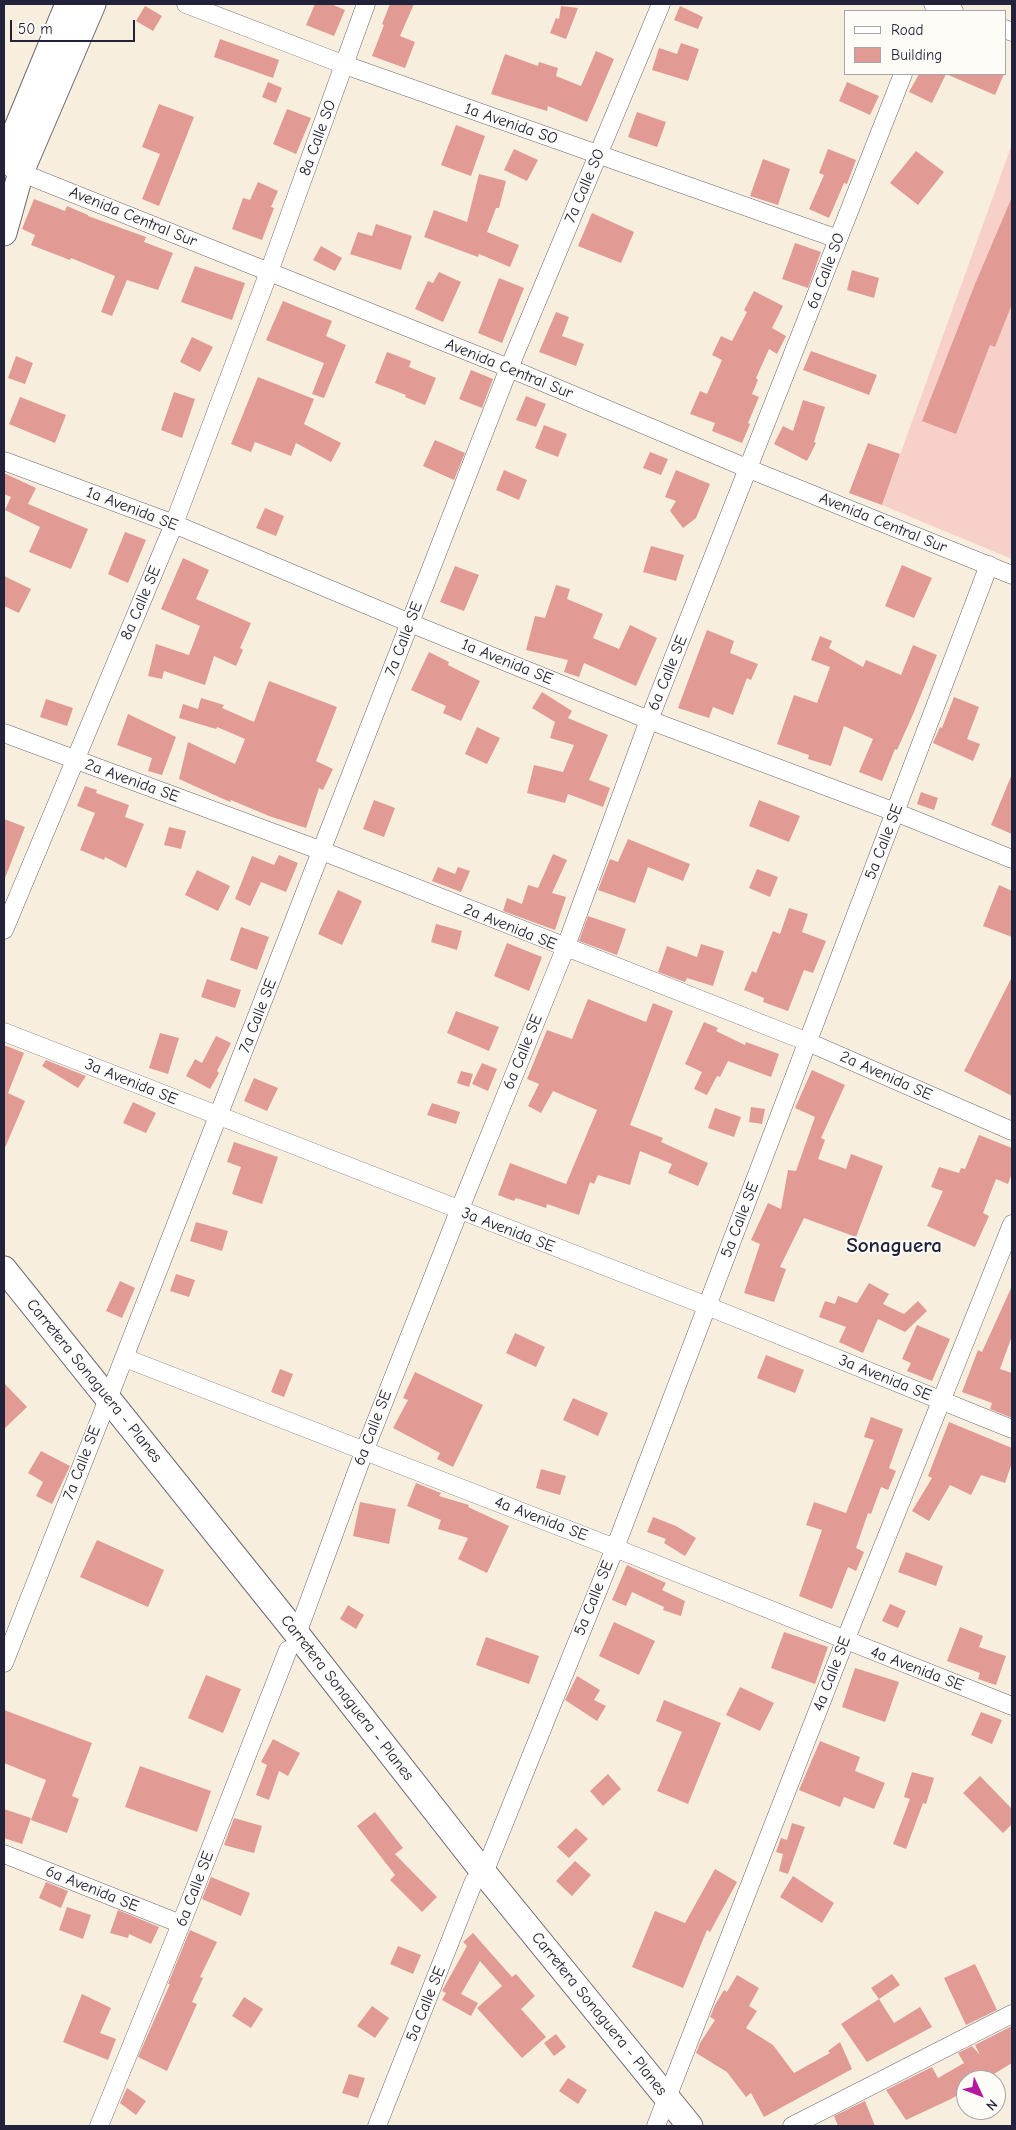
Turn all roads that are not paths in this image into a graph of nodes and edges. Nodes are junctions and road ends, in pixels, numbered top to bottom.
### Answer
1 (68, 4) edge
2 (93, 4) edge
3 (186, 4) edge
4 (366, 4) edge
5 (661, 4) edge
6 (932, 4) edge
7 (951, 10) edge
8 (344, 65) junction
9 (903, 75) edge
10 (598, 154) junction
11 (10, 166) edge
12 (4, 233) edge
13 (838, 239) junction
14 (269, 272) junction
15 (510, 368) junction
16 (4, 461) edge
17 (749, 469) junction
18 (174, 524) junction
19 (989, 566) junction
20 (1012, 575) edge
21 (410, 623) junction
22 (649, 720) junction
23 (4, 732) edge
24 (75, 760) junction
25 (895, 812) junction
26 (322, 851) junction
27 (1012, 859) edge
28 (4, 930) edge
29 (565, 948) junction
30 (4, 1032) edge
31 (808, 1042) junction
32 (219, 1116) junction
33 (1012, 1131) edge
34 (458, 1211) junction
35 (1012, 1224) edge
36 (4, 1268) edge
37 (4, 1291) edge
38 (707, 1306) junction
39 (125, 1358) junction
40 (941, 1401) junction
41 (105, 1407) junction
42 (1012, 1429) edge
43 (364, 1452) junction
44 (615, 1548) junction
45 (845, 1640) junction
46 (293, 1642) junction
47 (4, 1663) edge
48 (1012, 1706) edge
49 (4, 1854) edge
50 (479, 1877) junction
51 (181, 1924) junction
52 (1012, 2014) edge
53 (665, 2116) edge
54 (99, 2126) edge
55 (377, 2126) edge
56 (690, 2126) edge
57 (792, 2126) edge

1 - 11 main road
2 - 11 main road
3 - 8 street, 1a Avenida SO
4 - 8 street, 8a Calle SO
5 - 10 street, 7a Calle SO
6 - 7 street
8 - 10 street, 1a Avenida SO
8 - 14 street, 8a Calle SO
9 - 13 street, 6a Calle SO
10 - 13 street, 1a Avenida SO
10 - 15 street, 7a Calle SO
11 - 12 main road
11 - 14 street, Avenida Central Sur
13 - 17 street, 6a Calle SO
14 - 15 street, Avenida Central Sur
14 - 18 street, 8a Calle SE
15 - 17 street, Avenida Central Sur
15 - 21 street, 7a Calle SE
16 - 18 street, 1a Avenida SE
17 - 19 street, Avenida Central Sur
17 - 22 street, 6a Calle SE
18 - 21 street, 1a Avenida SE
18 - 24 street, 8a Calle SE
19 - 20 street, Avenida Central Sur
19 - 25 street, 5a Calle SE
21 - 22 street, 1a Avenida SE
21 - 26 street, 7a Calle SE
22 - 25 street, 1a Avenida SE
22 - 29 street, 6a Calle SE
23 - 24 street, 2a Avenida SE
24 - 26 street, 2a Avenida SE
24 - 28 street, 8a Calle SE
25 - 27 street, 1a Avenida SE
25 - 31 street, 5a Calle SE
26 - 29 street, 2a Avenida SE
26 - 32 street, 7a Calle SE
29 - 31 street, 2a Avenida SE
29 - 34 street, 6a Calle SE
30 - 32 street, 3a Avenida SE
31 - 33 street, 2a Avenida SE
31 - 38 street, 5a Calle SE
32 - 34 street, 3a Avenida SE
32 - 39 street, 7a Calle SE
34 - 38 street, 3a Avenida SE
34 - 43 street, 6a Calle SE
35 - 40 street, 4a Calle SE
36 - 41 main road, Carretera Sonaguera - Planes
37 - 41 main road, Carretera Sonaguera - Planes
38 - 40 street, 3a Avenida SE
38 - 44 street, 5a Calle SE
39 - 41 street, 7a Calle SE
39 - 43 street, 4a Avenida SE
40 - 42 street, 3a Avenida SE
40 - 45 street, 4a Calle SE
41 - 46 main road, Carretera Sonaguera - Planes
41 - 47 street, 7a Calle SE
43 - 44 street, 4a Avenida SE
43 - 46 street, 6a Calle SE
44 - 45 street, 4a Avenida SE
44 - 50 street, 5a Calle SE
45 - 48 street, 4a Avenida SE
45 - 53 street, 4a Calle SE
46 - 50 main road, Carretera Sonaguera - Planes
46 - 51 street, 6a Calle SE
49 - 51 street, 6a Avenida SE
50 - 53 main road, Carretera Sonaguera - Planes
50 - 55 street, 5a Calle SE
51 - 54 street, 6a Calle SE
52 - 57 street
53 - 56 main road, Carretera Sonaguera - Planes

